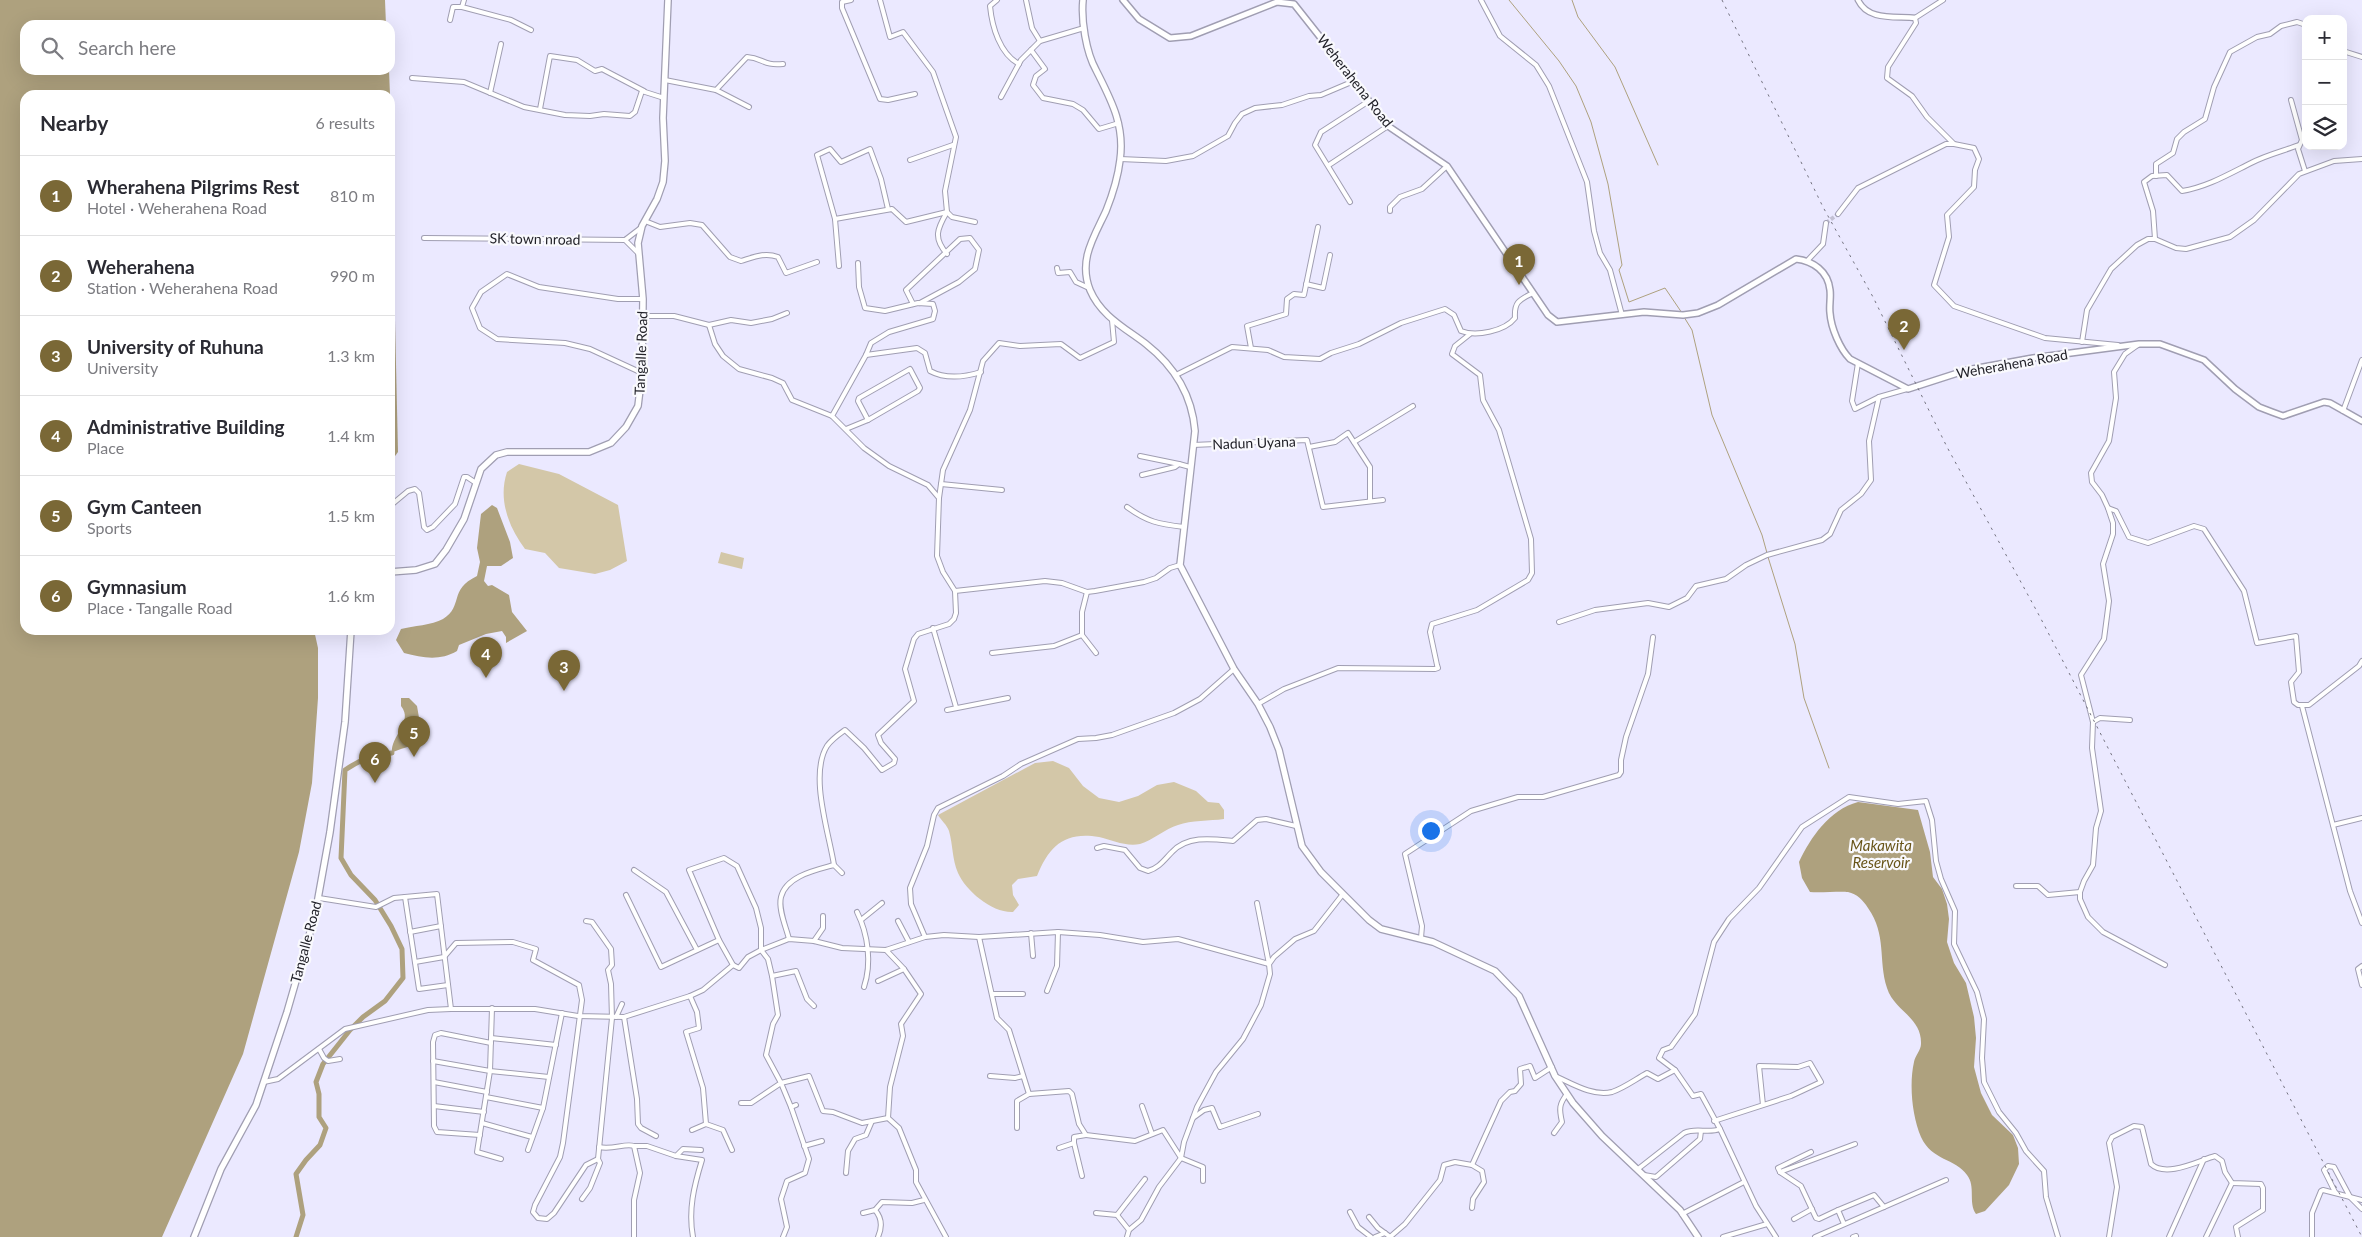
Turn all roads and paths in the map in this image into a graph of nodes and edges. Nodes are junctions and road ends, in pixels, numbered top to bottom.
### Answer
1 (464, 0) edge
2 (668, 0) edge
3 (851, 0) edge
4 (880, 0) edge
5 (997, 0) edge
6 (1026, 0) edge
7 (1083, 0) edge
8 (1123, 0) edge
9 (1481, 0) edge
10 (1858, 0) edge
11 (1942, 0) edge
12 (1295, 2) edge
13 (462, 7) junction
14 (1915, 18) junction
15 (450, 20) dead end
16 (2302, 24) edge
17 (1084, 28) junction
18 (531, 30) dead end
19 (1040, 41) junction
20 (502, 44) dead end
21 (1031, 50) junction
22 (2347, 52) edge
23 (2362, 57) edge
24 (782, 64) dead end
25 (1019, 64) junction
26 (412, 78) dead end
27 (665, 80) junction
28 (1354, 81) junction
29 (716, 90) junction
30 (644, 91) junction
31 (490, 92) junction
32 (915, 94) dead end
33 (1001, 97) dead end
34 (664, 98) junction
35 (2290, 100) dead end
36 (1369, 101) junction
37 (748, 108) dead end
38 (540, 109) junction
39 (1119, 123) junction
40 (1388, 126) junction
41 (1954, 144) junction
42 (954, 145) junction
43 (2299, 145) junction
44 (1120, 159) junction
45 (2362, 159) edge
46 (910, 160) dead end
47 (1329, 165) junction
48 (1446, 166) junction
49 (2305, 171) junction
50 (2156, 176) junction
51 (1350, 202) dead end
52 (888, 209) junction
53 (1390, 211) dead end
54 (947, 212) junction
55 (1838, 214) tunnel mouth
56 (835, 219) junction
57 (975, 222) dead end
58 (1826, 223) tunnel mouth
59 (643, 224) junction
60 (1318, 227) dead end
61 (424, 238) dead end
62 (2155, 239) junction
63 (625, 240) junction
64 (638, 253) junction
65 (947, 254) junction
66 (1330, 254) dead end
67 (1807, 260) junction
68 (817, 262) dead end
69 (858, 263) dead end
70 (839, 266) dead end
71 (1057, 268) dead end
72 (1306, 284) junction
73 (1089, 288) junction
74 (1532, 293) junction
75 (643, 299) junction
76 (915, 304) junction
77 (788, 313) dead end
78 (1622, 315) junction
79 (643, 316) junction
80 (1112, 320) junction
81 (709, 325) junction
82 (1470, 334) junction
83 (2082, 342) junction
84 (2139, 344) junction
85 (2127, 346) junction
86 (1251, 348) junction
87 (866, 355) junction
88 (2362, 360) edge
89 (1858, 364) junction
90 (980, 372) junction
91 (642, 373) junction
92 (1176, 376) junction
93 (1908, 389) junction
94 (1879, 397) junction
95 (1413, 406) dead end
96 (2343, 411) junction
97 (832, 416) junction
98 (868, 420) junction
99 (2362, 421) edge
100 (846, 429) junction
101 (1354, 442) junction
102 (1192, 445) junction
103 (1309, 447) junction
104 (1140, 456) dead end
105 (1179, 464) junction
106 (1190, 467) junction
107 (1142, 475) dead end
108 (476, 483) junction
109 (941, 484) junction
110 (1002, 490) dead end
111 (939, 498) junction
112 (1383, 500) dead end
113 (1370, 502) junction
114 (395, 503) edge
115 (1127, 507) dead end
116 (2108, 508) junction
117 (1184, 527) junction
118 (1180, 565) junction
119 (395, 572) edge
120 (955, 591) junction
121 (1087, 592) junction
122 (1559, 622) dead end
123 (933, 628) junction
124 (351, 635) edge
125 (1082, 635) junction
126 (1653, 637) dead end
127 (992, 654) dead end
128 (1096, 654) dead end
129 (2362, 661) edge
130 (1234, 669) junction
131 (1008, 698) dead end
132 (1258, 704) junction
133 (2302, 706) junction
134 (956, 708) junction
135 (947, 710) dead end
136 (2130, 720) dead end
137 (2093, 722) junction
138 (2362, 818) edge
139 (2333, 825) junction
140 (1296, 826) junction
141 (1097, 848) dead end
142 (834, 865) junction
143 (634, 870) dead end
144 (842, 873) dead end
145 (2016, 886) dead end
146 (2080, 892) junction
147 (1343, 894) junction
148 (626, 895) dead end
149 (319, 898) junction
150 (405, 898) junction
151 (882, 903) dead end
152 (1257, 903) dead end
153 (858, 912) dead end
154 (823, 916) dead end
155 (861, 920) junction
156 (586, 921) dead end
157 (898, 921) dead end
158 (2362, 923) edge
159 (441, 926) junction
160 (410, 932) junction
161 (1058, 932) junction
162 (1031, 933) junction
163 (925, 937) junction
164 (979, 937) junction
165 (1421, 938) junction
166 (789, 939) junction
167 (719, 940) junction
168 (814, 941) junction
169 (910, 942) junction
170 (697, 950) junction
171 (761, 950) junction
172 (867, 950) junction
173 (886, 950) junction
174 (1033, 956) dead end
175 (444, 957) junction
176 (415, 962) junction
177 (1269, 964) junction
178 (734, 966) junction
179 (2165, 966) dead end
180 (2362, 966) edge
181 (904, 969) junction
182 (772, 976) junction
183 (878, 980) dead end
184 (448, 985) junction
185 (2362, 985) edge
186 (864, 987) dead end
187 (1047, 991) dead end
188 (992, 994) junction
189 (1023, 994) dead end
190 (690, 996) junction
191 (622, 1004) dead end
192 (814, 1006) dead end
193 (492, 1008) junction
194 (451, 1009) junction
195 (562, 1013) junction
196 (578, 1016) junction
197 (624, 1017) junction
198 (614, 1018) junction
199 (491, 1040) junction
200 (556, 1045) junction
201 (319, 1049) junction
202 (340, 1059) dead end
203 (433, 1061) junction
204 (1552, 1067) junction
205 (1675, 1070) junction
206 (490, 1071) junction
207 (990, 1076) dead end
208 (1023, 1076) junction
209 (1555, 1076) junction
210 (549, 1077) junction
211 (264, 1082) junction
212 (434, 1082) junction
213 (781, 1083) junction
214 (487, 1092) junction
215 (1029, 1094) junction
216 (1567, 1094) junction
217 (486, 1097) junction
218 (741, 1103) dead end
219 (796, 1105) dead end
220 (1763, 1105) dead end
221 (434, 1106) junction
222 (1142, 1106) dead end
223 (791, 1107) junction
224 (543, 1108) junction
225 (484, 1112) junction
226 (1258, 1114) dead end
227 (888, 1118) junction
228 (1193, 1118) junction
229 (872, 1121) junction
230 (1714, 1121) junction
231 (482, 1123) junction
232 (706, 1124) junction
233 (1017, 1128) dead end
234 (1720, 1129) junction
235 (692, 1130) dead end
236 (1702, 1131) junction
237 (1554, 1133) dead end
238 (1152, 1134) junction
239 (480, 1135) junction
240 (1086, 1135) junction
241 (656, 1136) dead end
242 (532, 1137) junction
243 (822, 1141) dead end
244 (1074, 1143) junction
245 (1855, 1144) dead end
246 (634, 1146) junction
247 (804, 1146) junction
248 (600, 1147) junction
249 (1059, 1148) dead end
250 (528, 1150) dead end
251 (701, 1150) dead end
252 (732, 1150) dead end
253 (1811, 1152) dead end
254 (676, 1156) junction
255 (1181, 1158) junction
256 (501, 1159) dead end
257 (598, 1159) junction
258 (2204, 1160) junction
259 (1472, 1165) junction
260 (1638, 1169) junction
261 (1780, 1172) junction
262 (846, 1173) dead end
263 (1644, 1175) junction
264 (1082, 1176) dead end
265 (1145, 1179) dead end
266 (1946, 1180) dead end
267 (1203, 1181) dead end
268 (1744, 1182) junction
269 (2232, 1182) junction
270 (2335, 1192) junction
271 (2350, 1197) junction
272 (582, 1199) dead end
273 (924, 1200) junction
274 (2362, 1200) edge
275 (1884, 1207) junction
276 (1472, 1208) dead end
277 (1812, 1209) junction
278 (2362, 1209) edge
279 (875, 1210) junction
280 (1838, 1210) junction
281 (1350, 1212) dead end
282 (863, 1213) dead end
283 (1096, 1213) dead end
284 (1682, 1214) junction
285 (1117, 1215) junction
286 (1369, 1217) dead end
287 (1794, 1219) dead end
288 (1767, 1224) junction
289 (1844, 1224) junction
290 (1129, 1230) junction
291 (1830, 1230) junction
292 (1388, 1235) edge
293 (194, 1237) edge
294 (634, 1237) edge
295 (692, 1237) edge
296 (783, 1237) edge
297 (878, 1237) edge
298 (946, 1237) edge
299 (1127, 1237) edge
300 (1371, 1237) edge
301 (1375, 1237) edge
302 (1698, 1237) edge
303 (1723, 1237) edge
304 (1776, 1237) edge
305 (1815, 1237) edge
306 (1833, 1237) edge
307 (2058, 1237) edge
308 (2109, 1237) edge
309 (2170, 1237) edge
310 (2206, 1237) edge
311 (2238, 1237) edge
312 (2312, 1237) edge

1 - 13 street
2 - 27 main road, Tangalle Road
3 - 32 street
4 - 42 street
5 - 25 street
6 - 19 street
7 - 17 main road
8 - 12 main road, Weherahena Road
9 - 78 street
10 - 14 street
11 - 14 street
12 - 28 main road, Weherahena Road
13 - 15 street
13 - 18 street
14 - 41 street
16 - 50 street
17 - 19 street
17 - 39 main road
19 - 21 street
20 - 31 street
21 - 25 street
21 - 39 street
22 - 23 street
24 - 29 street
25 - 33 street
26 - 31 street
27 - 29 street
27 - 34 main road, Tangalle Road
28 - 36 main road, Weherahena Road
28 - 44 street
29 - 37 street
30 - 34 street
30 - 38 street
30 - 38 street
31 - 38 street
34 - 59 main road, Tangalle Road
35 - 43 street
36 - 40 main road, Weherahena Road
36 - 47 street
39 - 44 main road
40 - 47 street
40 - 48 main road, Weherahena Road
41 - 55 street
41 - 83 street
42 - 46 street
42 - 54 street
43 - 49 street
43 - 50 street
44 - 73 main road
45 - 49 street
47 - 51 street
48 - 53 street
48 - 74 main road, Weherahena Road
49 - 62 street
50 - 62 street
52 - 54 street
52 - 56 street
52 - 56 street
54 - 57 street
54 - 65 street
56 - 70 street
58 - 67 street
59 - 63 street
59 - 64 main road, Tangalle Road
59 - 68 street
60 - 72 street
61 - 63 street, SK town nroad
62 - 83 street
63 - 64 street
64 - 75 main road, Tangalle Road
65 - 76 street
65 - 76 street
66 - 72 street
67 - 78 main road, Weherahena Road
67 - 89 main road
69 - 76 street
71 - 73 street
72 - 86 street
73 - 80 main road
74 - 78 main road, Weherahena Road
74 - 82 street
75 - 79 main road, Tangalle Road
75 - 91 street
76 - 87 street
77 - 81 street
79 - 81 street
79 - 91 main road, Tangalle Road
80 - 90 street
80 - 92 main road
81 - 97 street
82 - 86 street
82 - 132 street
83 - 85 street
84 - 85 main road, Weherahena Road
84 - 96 main road, Weherahena Road
84 - 116 street
85 - 93 main road, Weherahena Road
86 - 92 street
87 - 90 street
87 - 97 street
88 - 96 street
89 - 93 main road
89 - 94 street
90 - 109 street
91 - 108 main road, Tangalle Road
92 - 102 main road
93 - 94 street
94 - 122 street
95 - 101 street
96 - 99 main road, Weherahena Road
97 - 100 street
98 - 98 street
98 - 100 street
100 - 111 street
101 - 103 street
101 - 113 street
102 - 103 street, Nadun Uyana
102 - 106 main road
103 - 113 street, Nadun Uyana
104 - 105 street
105 - 106 street
105 - 107 street
106 - 117 main road
108 - 114 street
108 - 119 main road, Tangalle Road
109 - 110 street
109 - 111 street
111 - 120 street
112 - 113 street
115 - 117 street
116 - 133 street
116 - 137 street
117 - 118 main road
118 - 121 street
118 - 130 main road
120 - 121 street
120 - 123 street
121 - 125 street
123 - 134 street
123 - 142 street
124 - 149 main road, Tangalle Road
125 - 127 street
125 - 128 street
126 - 165 street
129 - 133 street
130 - 132 main road
130 - 163 street
131 - 134 street
132 - 140 main road
133 - 139 street
134 - 135 street
136 - 137 street
137 - 146 street
138 - 139 street
139 - 158 street
140 - 141 street
140 - 147 main road
142 - 144 street
142 - 166 street
143 - 170 street
145 - 146 street
146 - 179 street
147 - 165 main road
147 - 177 street
148 - 170 street
149 - 150 street
149 - 211 main road, Tangalle Road
150 - 159 street
150 - 160 street
151 - 155 street
152 - 177 street
153 - 155 street
154 - 168 street
155 - 172 street
156 - 198 street
157 - 169 street
159 - 160 street
159 - 175 street
160 - 176 street
161 - 162 street
161 - 177 street
161 - 187 street
162 - 164 street
162 - 174 street
163 - 164 street
163 - 169 street
164 - 188 street
165 - 204 main road
166 - 168 street
166 - 171 street
167 - 170 street
167 - 171 street
167 - 178 street
168 - 172 street
169 - 173 street
171 - 178 street
171 - 182 street
172 - 173 street
172 - 186 street
173 - 181 street
175 - 176 street
175 - 184 street
175 - 196 street
176 - 184 street
177 - 228 street
178 - 190 street
180 - 185 street
181 - 183 street
181 - 227 street
182 - 192 street
182 - 213 street
184 - 194 street
188 - 189 street
188 - 208 street
190 - 197 street
190 - 232 street
191 - 198 street
193 - 194 street
193 - 195 street
193 - 199 street
194 - 201 street
195 - 196 street
195 - 200 street
196 - 198 street
196 - 257 street
197 - 198 street
197 - 241 street
198 - 248 street
199 - 200 street
199 - 203 street
199 - 206 street
200 - 210 street
201 - 202 street
201 - 211 street
203 - 206 street
203 - 212 street
204 - 209 main road
204 - 259 street
205 - 209 street
205 - 230 street
205 - 307 street
206 - 210 street
206 - 214 street
207 - 208 street
208 - 215 street
209 - 216 main road
210 - 224 street
211 - 293 main road, Tangalle Road
212 - 214 street
212 - 221 street
213 - 218 street
213 - 223 street
213 - 229 street
214 - 217 street
215 - 233 street
215 - 240 street
216 - 237 street
216 - 260 main road
217 - 224 street
217 - 225 street
219 - 223 street
220 - 230 street
221 - 225 street
221 - 239 street
222 - 238 street
223 - 247 street
224 - 242 street
225 - 231 street
226 - 228 street
227 - 229 street
227 - 273 street
228 - 255 street
229 - 262 street
230 - 234 street
231 - 239 street
231 - 242 street
232 - 235 street
232 - 252 street
234 - 236 street
234 - 268 street
236 - 260 street
236 - 263 street
238 - 240 street
238 - 255 street
239 - 256 street
240 - 244 street
242 - 250 street
243 - 247 street
244 - 249 street
244 - 264 street
245 - 261 street
246 - 248 street
246 - 254 street
246 - 294 street
247 - 296 street
248 - 257 street
251 - 254 street
253 - 261 street
254 - 295 street
255 - 267 street
255 - 290 street
257 - 272 street
258 - 269 street
258 - 308 street
258 - 309 street
259 - 276 street
259 - 292 street
260 - 263 main road
261 - 277 street
263 - 284 main road
265 - 285 street
266 - 275 street
268 - 284 street
268 - 288 street
269 - 310 street
269 - 311 street
270 - 271 street
270 - 271 street
270 - 312 street
271 - 274 street
271 - 278 street
273 - 279 street
273 - 298 street
275 - 280 street
275 - 289 street
277 - 280 street
277 - 287 street
279 - 282 street
279 - 297 street
280 - 289 street
281 - 300 street
283 - 285 street
284 - 302 main road
285 - 290 street
286 - 292 street
288 - 303 street
288 - 304 street
289 - 291 street
290 - 299 street
291 - 305 street
291 - 306 street
292 - 301 street

